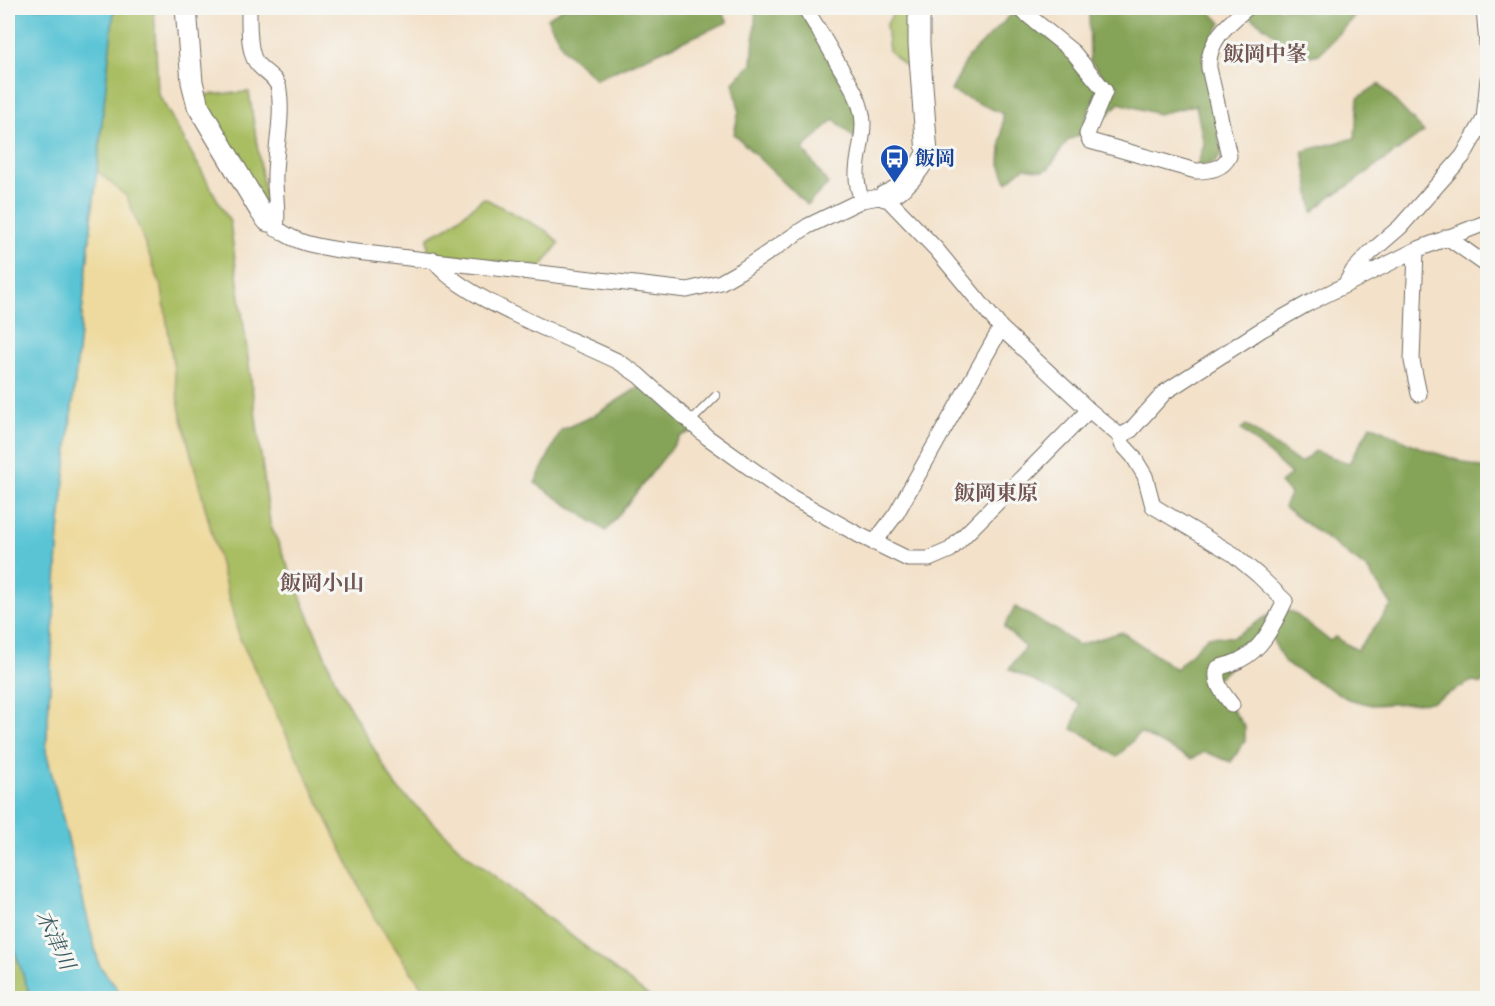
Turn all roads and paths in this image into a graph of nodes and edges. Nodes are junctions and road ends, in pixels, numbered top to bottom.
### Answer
1 (186, 8) edge
2 (249, 8) edge
3 (805, 8) edge
4 (922, 8) edge
5 (1019, 8) edge
6 (1247, 8) edge
7 (1484, 8) edge
8 (1487, 31) edge
9 (1488, 57) edge
10 (1488, 79) edge
11 (885, 196) junction
12 (862, 200) junction
13 (1488, 222) edge
14 (272, 225) junction
15 (1447, 237) junction
16 (1416, 250) junction
17 (434, 260) junction
18 (1488, 266) edge
19 (1343, 287) junction
20 (1001, 328) junction
21 (1419, 394) dead end
22 (716, 396) dead end
23 (1089, 410) junction
24 (690, 422) junction
25 (1120, 436) junction
26 (874, 543) junction
27 (1232, 705) dead end

1 - 14 main road
2 - 14 street
3 - 12 street
4 - 11 main road
5 - 6 street
7 - 8 street
8 - 9 street
10 - 19 street
11 - 12 street
11 - 20 street
12 - 17 street
13 - 15 street
14 - 17 street
15 - 16 street
15 - 18 street
16 - 19 street
16 - 21 street
17 - 24 street
19 - 25 street
20 - 23 street
20 - 26 street
22 - 24 lane
23 - 25 street
23 - 26 street
24 - 26 street
25 - 27 street

